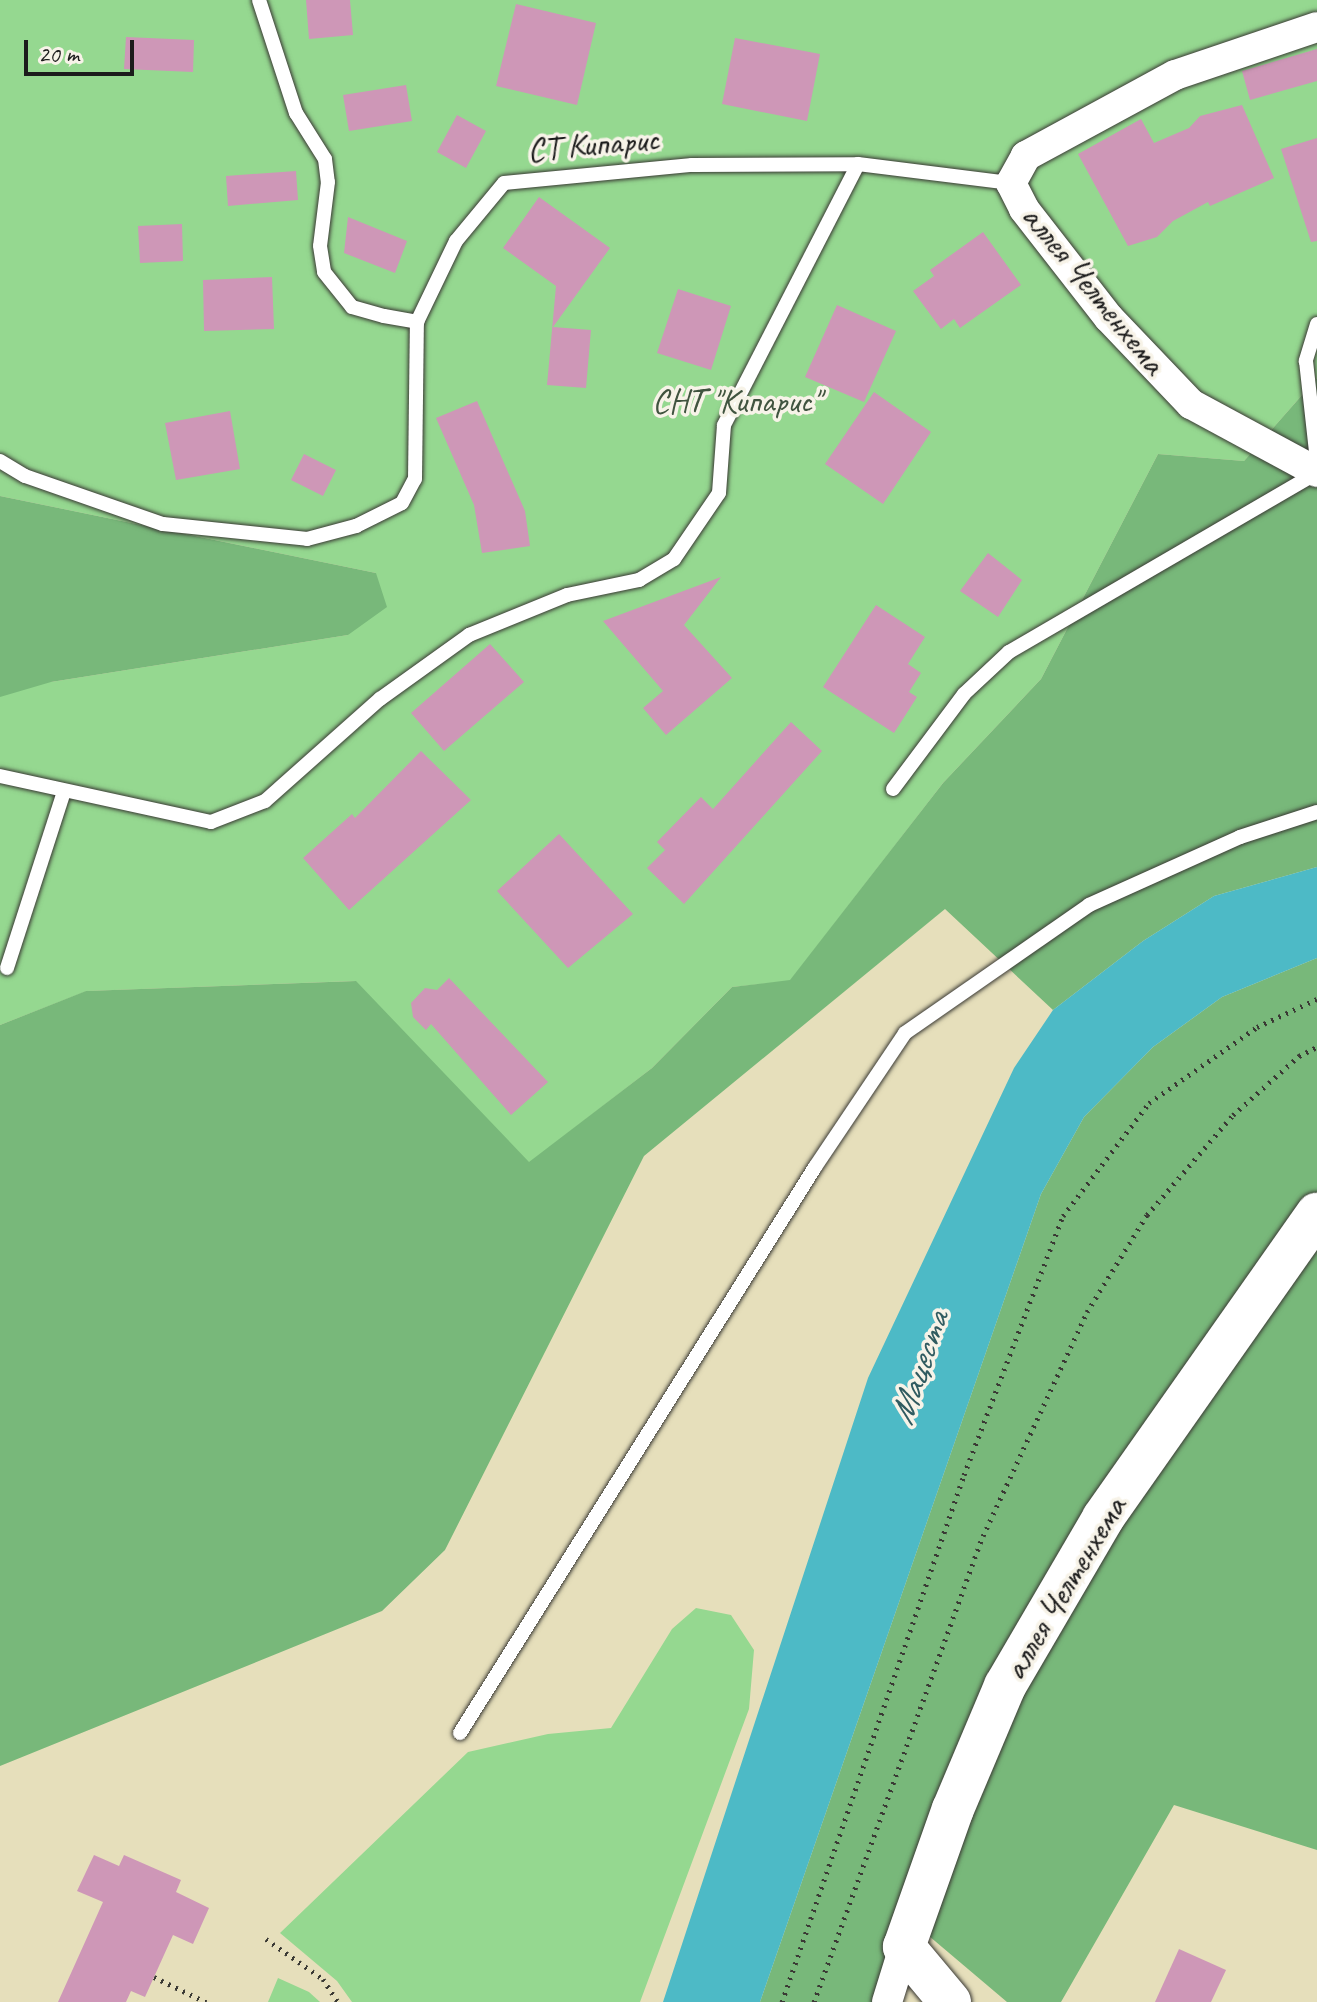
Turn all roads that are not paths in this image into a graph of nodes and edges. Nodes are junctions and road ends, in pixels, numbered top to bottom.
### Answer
1 (259, 0) edge
2 (1317, 27) edge
3 (858, 164) junction
4 (1011, 183) junction
5 (417, 322) junction
6 (1317, 324) edge
7 (1317, 460) edge
8 (0, 461) edge
9 (1317, 473) edge
10 (0, 776) edge
11 (893, 789) dead end
12 (64, 791) junction
13 (1317, 812) edge
14 (7, 968) dead end
15 (1317, 1214) edge
16 (460, 1733) dead end
17 (904, 1947) junction
18 (887, 2002) edge
19 (950, 2002) edge

1 - 5 lane
2 - 4 street, аллея Челтенхема
3 - 4 lane, СТ Кипарис
3 - 5 lane, СТ Кипарис
3 - 12 lane
4 - 9 street, аллея Челтенхема
5 - 8 lane
6 - 7 lane
9 - 11 lane
10 - 12 lane
12 - 14 lane
13 - 16 lane
15 - 17 main road, аллея Челтенхема
17 - 18 street, аллея Челтенхема
17 - 19 main road

